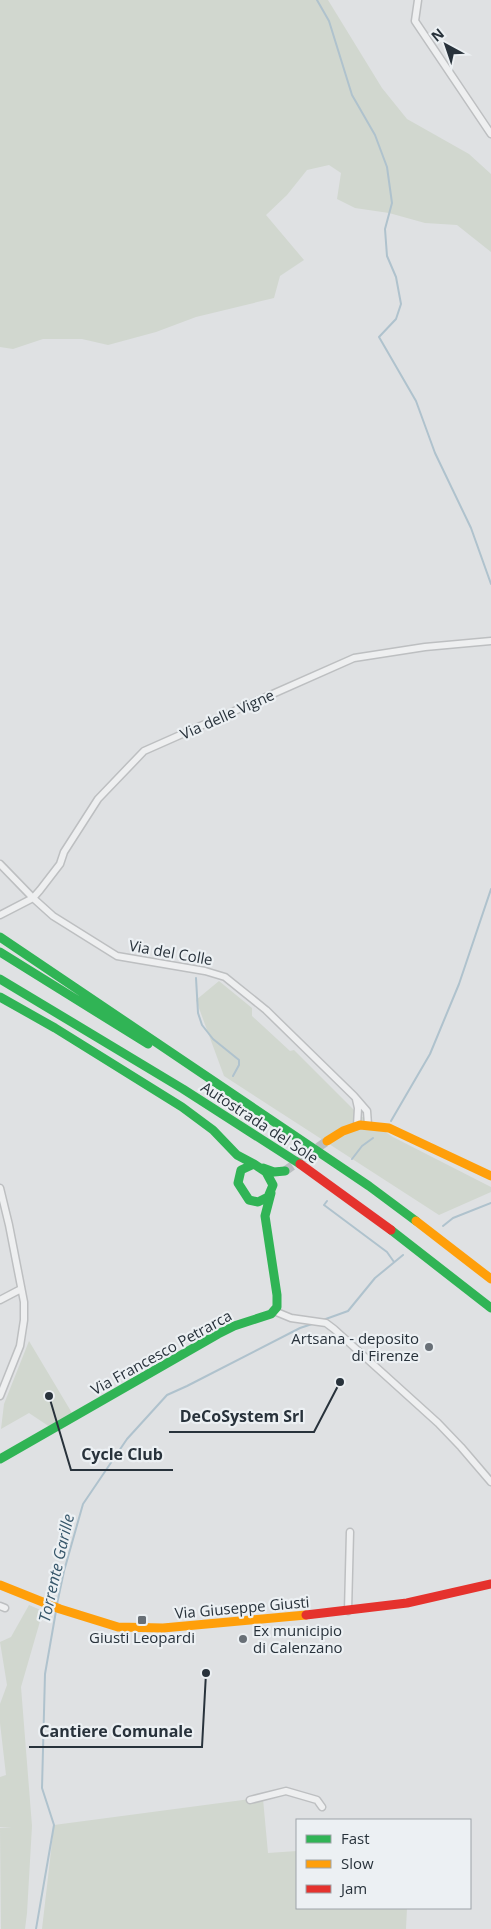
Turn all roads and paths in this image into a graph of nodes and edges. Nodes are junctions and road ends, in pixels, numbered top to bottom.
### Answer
1 (418, 0) edge
2 (491, 134) edge
3 (491, 641) edge
4 (0, 864) edge
5 (33, 898) junction
6 (0, 915) edge
7 (0, 937) edge
8 (0, 952) edge
9 (0, 979) edge
10 (0, 997) edge
11 (354, 1096) junction
12 (259, 1111) junction
13 (368, 1125) junction
14 (358, 1126) junction
15 (327, 1141) tunnel mouth
16 (237, 1155) junction
17 (258, 1166) junction
18 (239, 1174) junction
19 (491, 1176) edge
20 (0, 1188) edge
21 (272, 1189) junction
22 (253, 1201) junction
23 (265, 1216) junction
24 (491, 1279) edge
25 (21, 1289) junction
26 (0, 1300) edge
27 (491, 1308) edge
28 (274, 1311) junction
29 (0, 1396) edge
30 (0, 1459) edge
31 (491, 1482) edge
32 (350, 1532) dead end
33 (491, 1584) edge
34 (0, 1585) edge
35 (348, 1611) junction
36 (250, 1800) dead end
37 (322, 1807) dead end

1 - 2 street
3 - 5 street, Via delle Vigne
4 - 5 street, Via del Colle
5 - 6 street
5 - 11 street, Via del Colle
7 - 12 main road, Autostrada del Sole
8 - 12 main road, Autostrada del Sole
9 - 27 main road, Autostrada del Sole
10 - 16 main road
11 - 13 street, Via del Colle
11 - 14 street
12 - 24 main road, Autostrada del Sole
13 - 14 main road
13 - 19 main road
14 - 15 main road
16 - 17 main road
16 - 18 main road
17 - 18 main road
17 - 21 main road
17 - 21 main road
18 - 22 main road
20 - 25 street
21 - 22 main road
21 - 23 main road
22 - 23 main road
23 - 28 main road
25 - 26 street
25 - 29 street
28 - 30 main road, Via Francesco Petrarca
28 - 31 street
32 - 35 street
33 - 35 main road, Via Giuseppe Giusti
34 - 35 main road, Via Giuseppe Giusti
36 - 37 street

